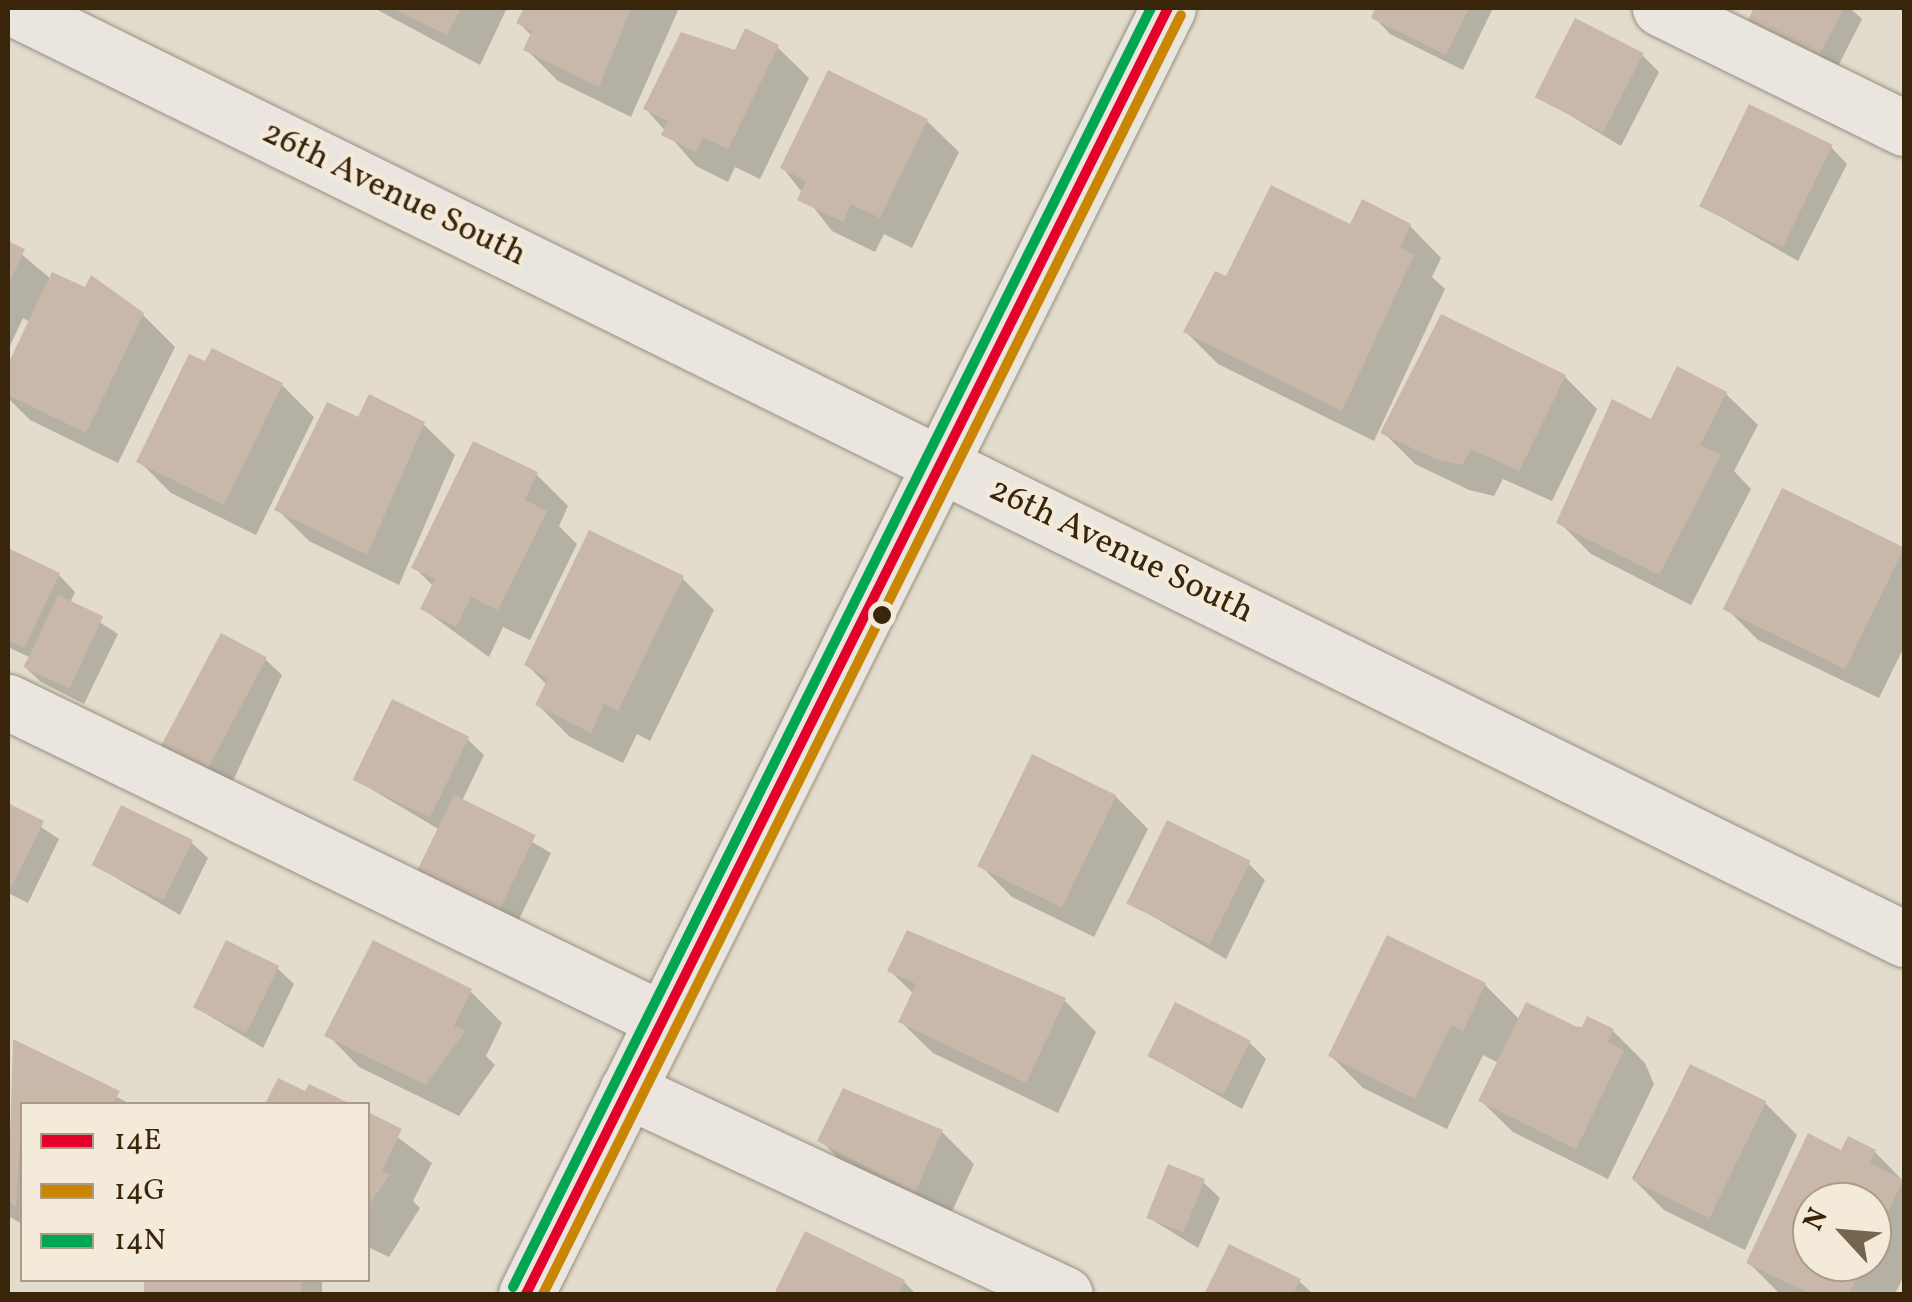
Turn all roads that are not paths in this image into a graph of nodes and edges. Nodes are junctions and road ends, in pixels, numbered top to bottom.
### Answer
1 (13, 8) edge
2 (1168, 8) edge
3 (1660, 8) edge
4 (1904, 128) edge
5 (945, 466) junction
6 (8, 702) edge
7 (1904, 939) edge
8 (661, 1019) junction
9 (627, 1090) junction
10 (526, 1294) edge
11 (1065, 1294) edge

1 - 5 street, 26th Avenue South
2 - 5 street
3 - 4 street
5 - 7 street, 26th Avenue South
5 - 8 street
6 - 8 street
8 - 9 street
9 - 10 street
9 - 11 street

